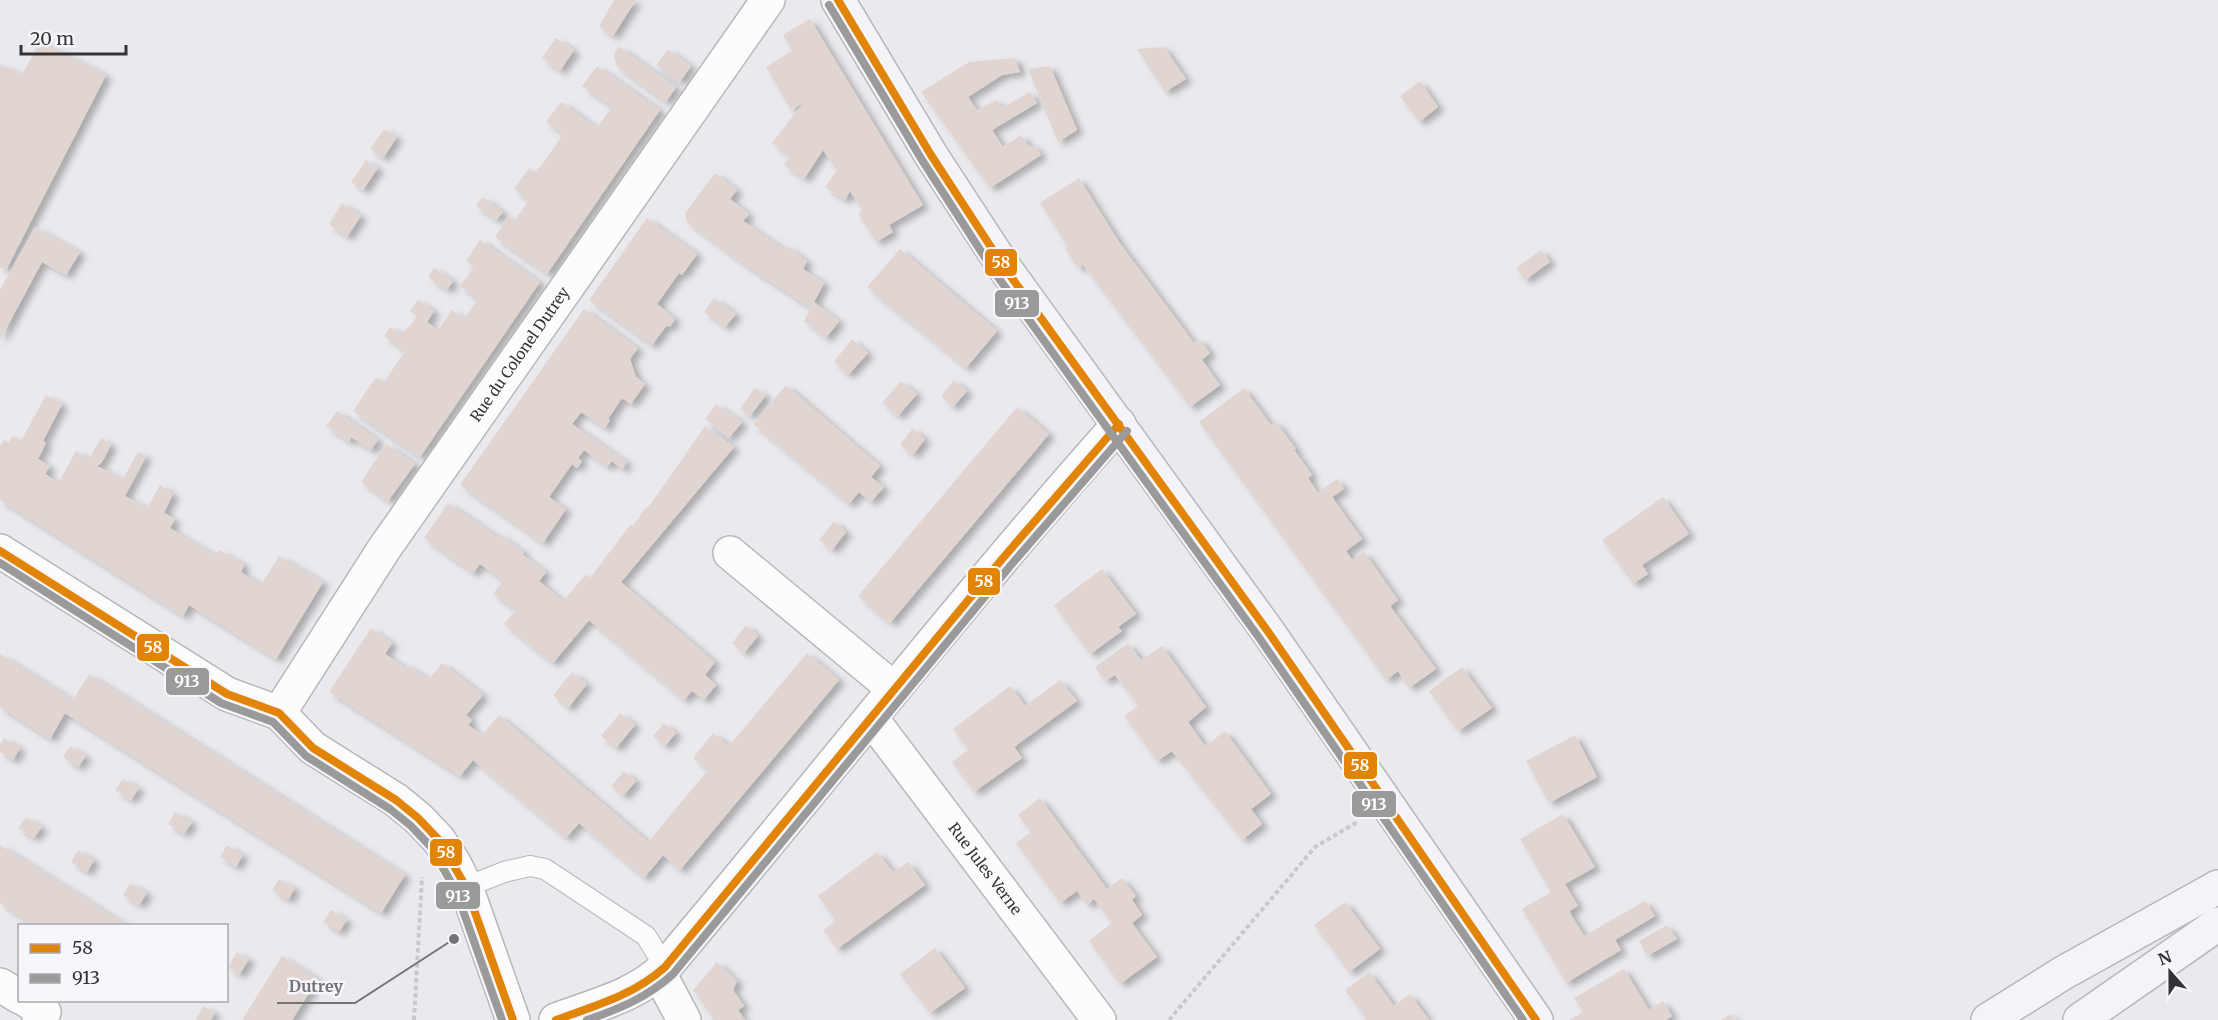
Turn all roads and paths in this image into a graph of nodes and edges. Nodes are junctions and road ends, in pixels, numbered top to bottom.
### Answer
1 (768, 0) edge
2 (838, 0) edge
3 (1119, 424) junction
4 (0, 551) edge
5 (730, 553) dead end
6 (894, 689) junction
7 (279, 713) junction
8 (871, 718) junction
9 (1388, 804) junction
10 (425, 826) junction
11 (466, 887) junction
12 (2218, 888) edge
13 (2218, 924) edge
14 (662, 970) junction
15 (0, 985) edge
16 (18, 996) edge
17 (29, 1002) edge
18 (39, 1020) edge
19 (414, 1020) edge
20 (513, 1020) edge
21 (556, 1020) edge
22 (684, 1020) edge
23 (1099, 1020) edge
24 (1169, 1020) edge
25 (1536, 1020) edge
26 (1988, 1020) edge
27 (2080, 1020) edge

1 - 7 street, Rue du Colonel Dutrey
2 - 3 street
3 - 6 street
3 - 9 street
4 - 7 street
5 - 6 street
6 - 8 street
7 - 10 street
8 - 14 street
8 - 23 street, Rue Jules Verne
9 - 24 path
9 - 25 street
10 - 11 street
10 - 19 path
11 - 14 lane
11 - 20 street
12 - 26 street
13 - 27 street
14 - 21 street
14 - 22 street
15 - 16 street
17 - 18 street

